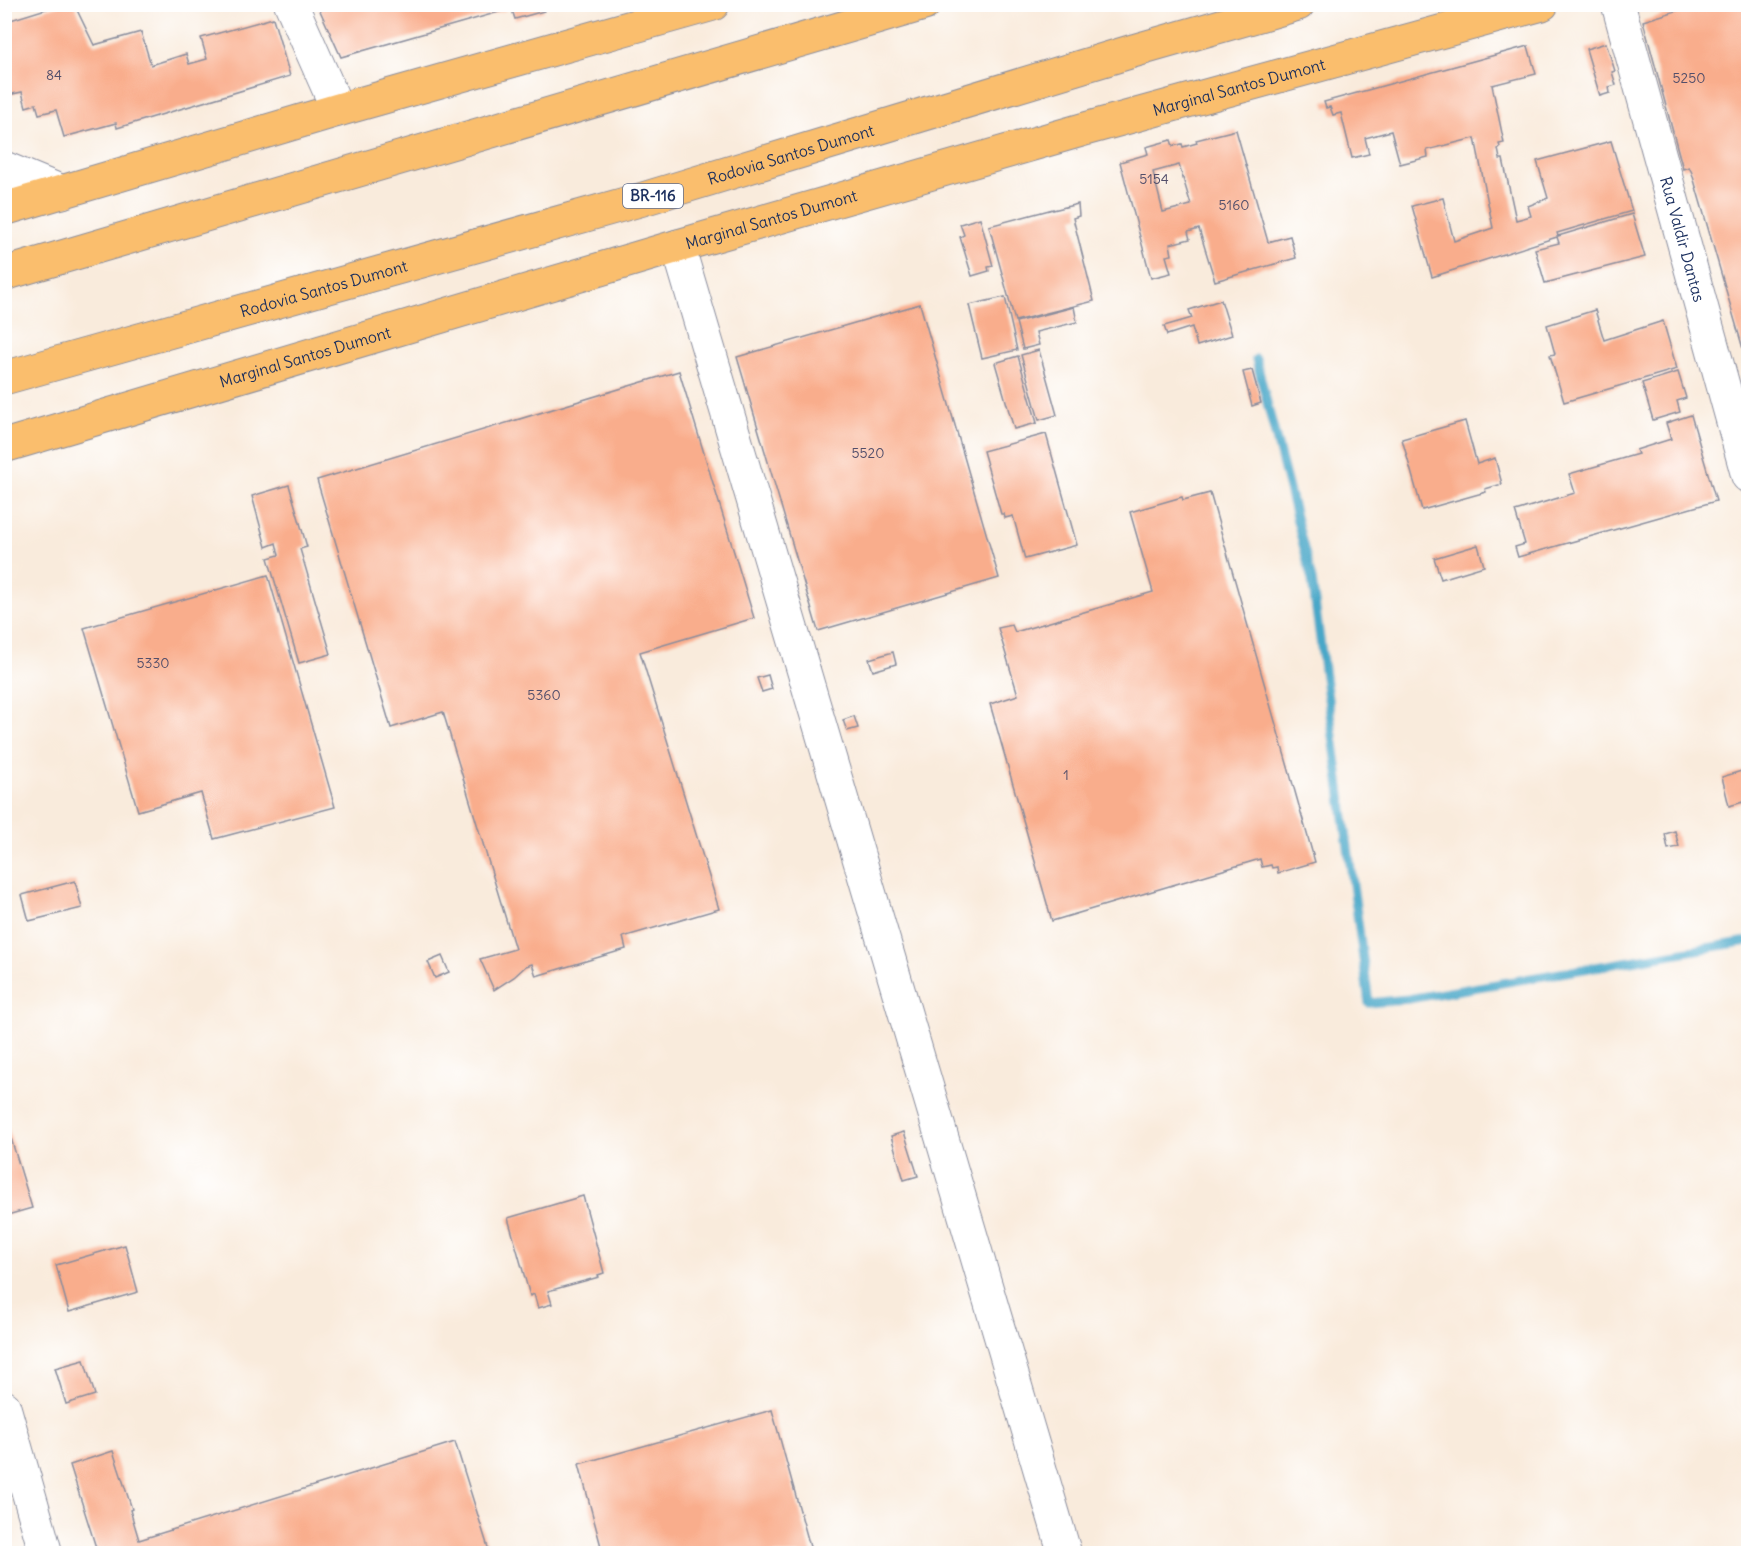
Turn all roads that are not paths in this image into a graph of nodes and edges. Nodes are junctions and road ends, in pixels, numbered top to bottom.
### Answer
1 (291, 4) edge
2 (713, 4) edge
3 (924, 4) edge
4 (1298, 4) edge
5 (1542, 4) edge
6 (1618, 4) edge
7 (338, 110) junction
8 (4, 168) edge
9 (62, 192) junction
10 (4, 209) edge
11 (678, 246) junction
12 (4, 274) edge
13 (4, 378) edge
14 (4, 446) edge
15 (1749, 476) edge
16 (4, 1407) edge
17 (46, 1554) edge
18 (1065, 1554) edge

1 - 7 street
2 - 7 main road
3 - 12 main road
4 - 13 main road, Rodovia Santos Dumont / BR-116
5 - 11 main road, Marginal Santos Dumont
6 - 15 street, Rua Valdir Dantas
7 - 9 main road
8 - 9 street
9 - 10 main road
11 - 14 main road, Marginal Santos Dumont
11 - 18 street
16 - 17 street

